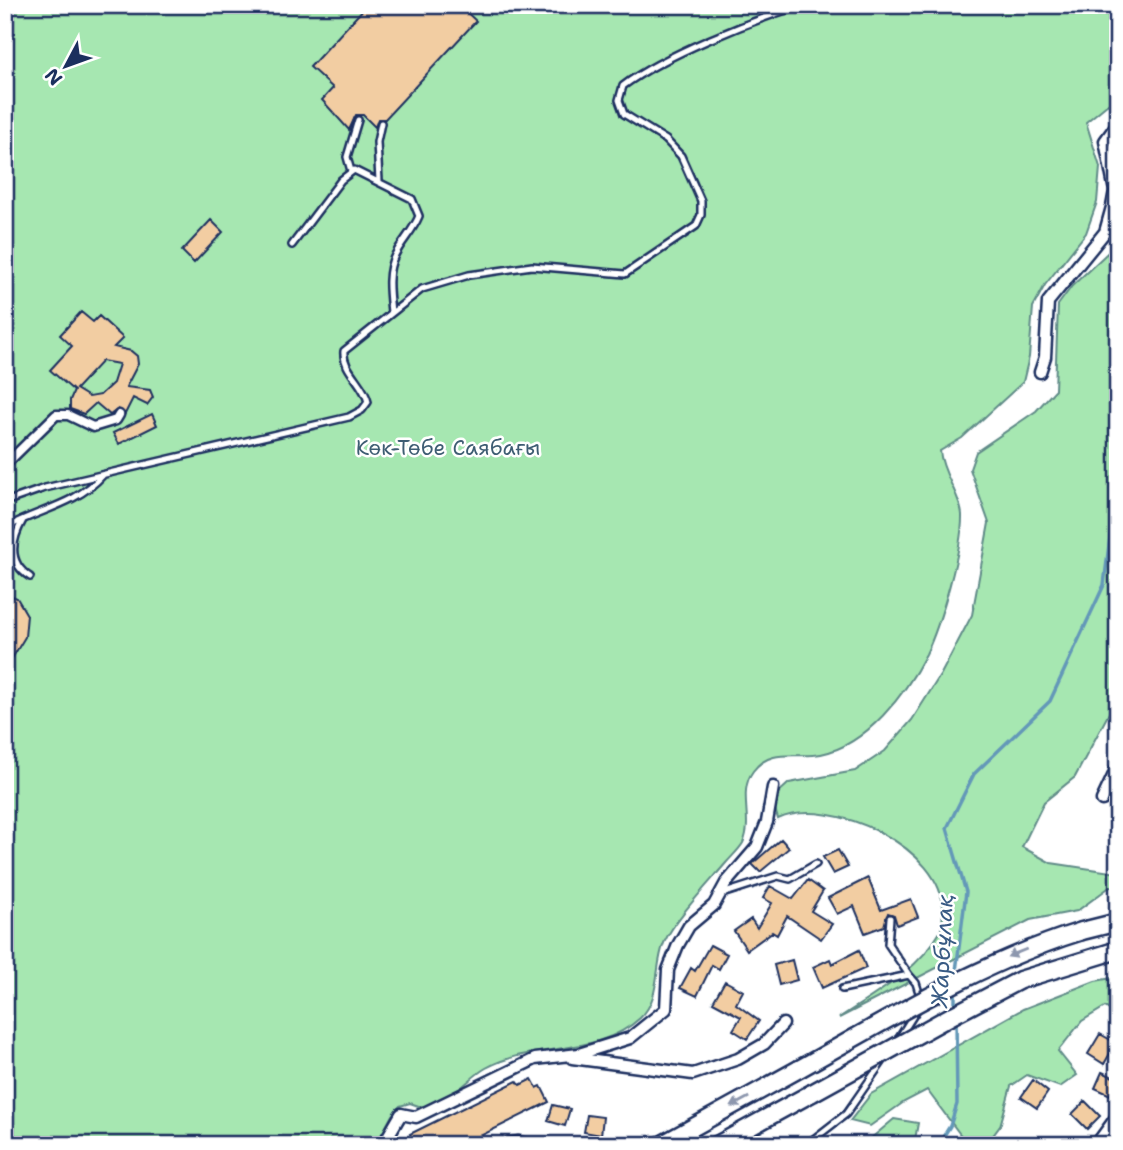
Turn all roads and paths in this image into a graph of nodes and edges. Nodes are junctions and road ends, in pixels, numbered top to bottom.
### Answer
1 (801, 5) edge
2 (358, 120) dead end
3 (381, 123) dead end
4 (1118, 123) edge
5 (351, 171) junction
6 (379, 181) junction
7 (292, 245) dead end
8 (391, 312) junction
9 (1040, 372) dead end
10 (119, 415) dead end
11 (5, 465) edge
12 (103, 475) junction
13 (5, 502) edge
14 (25, 517) junction
15 (5, 528) edge
16 (30, 577) dead end
17 (1118, 766) edge
18 (773, 787) dead end
19 (1102, 800) dead end
20 (816, 864) dead end
21 (719, 895) junction
22 (890, 918) dead end
23 (1118, 922) edge
24 (1118, 950) edge
25 (909, 975) junction
26 (842, 989) dead end
27 (783, 1024) dead end
28 (563, 1056) junction
29 (1118, 1115) edge
30 (1100, 1143) edge
31 (383, 1145) edge
32 (503, 1145) edge
33 (529, 1145) edge
34 (661, 1145) edge
35 (717, 1145) edge
36 (806, 1145) edge

1 - 8 lane
2 - 5 lane
3 - 6 lane
4 - 9 street
5 - 6 lane
5 - 7 lane
6 - 8 lane
8 - 12 lane
10 - 11 street
12 - 13 lane
12 - 14 lane
14 - 15 lane
14 - 16 lane
17 - 19 street
18 - 21 street
20 - 21 lane
21 - 28 street
22 - 25 lane
23 -> 34 main road, bridge
24 - 35 main road, bridge
25 - 26 lane
25 - 36 lane
27 - 28 street
28 - 31 street
29 - 30 street
32 - 33 street

